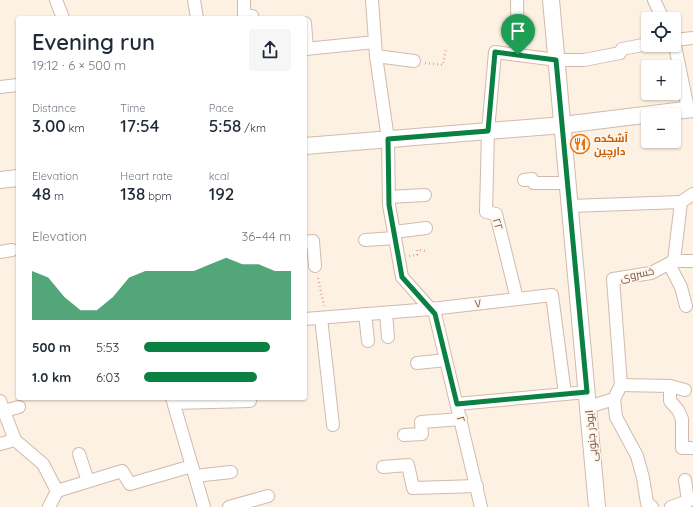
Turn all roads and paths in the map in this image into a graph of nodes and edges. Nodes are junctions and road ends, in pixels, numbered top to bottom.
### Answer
1 (56, 0) edge
2 (194, 0) edge
3 (244, 0) edge
4 (372, 0) edge
5 (517, 0) edge
6 (551, 0) edge
7 (654, 0) edge
8 (660, 12) edge
9 (61, 16) edge
10 (197, 16) edge
11 (252, 16) edge
12 (693, 38) edge
13 (681, 40) edge
14 (375, 42) junction
15 (641, 45) edge
16 (307, 49) edge
17 (446, 49) dead end
18 (677, 52) edge
19 (518, 55) junction
20 (376, 56) junction
21 (556, 60) junction
22 (414, 61) joint
23 (16, 85) edge
24 (0, 87) edge
25 (691, 109) edge
26 (563, 125) junction
27 (488, 131) junction
28 (388, 139) junction
29 (307, 146) edge
30 (16, 178) edge
31 (0, 180) edge
32 (524, 180) dead end
33 (568, 183) junction
34 (693, 194) edge
35 (425, 195) dead end
36 (389, 197) junction
37 (681, 202) junction
38 (570, 206) junction
39 (426, 228) dead end
40 (394, 235) junction
41 (365, 240) dead end
42 (307, 242) edge
43 (428, 251) dead end
44 (398, 259) junction
45 (693, 261) edge
46 (671, 262) junction
47 (315, 266) joint
48 (516, 299) junction
49 (686, 306) dead end
50 (431, 309) junction
51 (386, 313) junction
52 (365, 314) junction
53 (324, 318) junction
54 (307, 319) edge
55 (388, 337) dead end
56 (368, 342) dead end
57 (446, 360) junction
58 (417, 363) dead end
59 (621, 385) junction
60 (670, 386) junction
61 (685, 390) dead end
62 (565, 394) junction
63 (587, 399) junction
64 (614, 399) junction
65 (173, 401) edge
66 (250, 401) dead end
67 (457, 404) junction
68 (19, 407) dead end
69 (1, 408) edge
70 (461, 419) junction
71 (333, 425) dead end
72 (13, 435) junction
73 (404, 436) dead end
74 (0, 444) edge
75 (693, 448) edge
76 (79, 454) dead end
77 (383, 467) dead end
78 (193, 471) junction
79 (232, 472) dead end
80 (685, 480) dead end
81 (88, 481) junction
82 (477, 486) junction
83 (57, 491) junction
84 (268, 496) dead end
85 (676, 506) edge
86 (49, 507) edge
87 (204, 507) edge
88 (229, 507) edge
89 (482, 507) edge
90 (597, 507) edge
91 (652, 507) edge

1 - 9 street
2 - 10 street
3 - 11 street
4 - 14 street
5 - 19 street
6 - 21 street, ابوذر جنوبی
7 - 8 street
12 - 13 street
14 - 16 street
14 - 20 street
15 - 21 street
17 - 22 path
18 - 25 street
19 - 21 street
19 - 27 street
20 - 22 street
20 - 28 street
21 - 26 street, ابوذر جنوبی
23 - 24 street
25 - 26 street
26 - 27 street
26 - 33 street, ابوذر جنوبی
27 - 28 street
27 - 48 street, ۲۲
28 - 29 street
28 - 36 street
30 - 31 street
32 - 33 street
33 - 38 street, ابوذر جنوبی
34 - 37 street
35 - 36 street
36 - 40 street
37 - 38 street
37 - 46 street
38 - 63 street, ابوذر جنوبی
39 - 40 street
40 - 41 street
40 - 44 street
42 - 47 street
43 - 44 path
44 - 50 street
45 - 46 street
46 - 49 street
46 - 59 street, خسروی
47 - 53 path
48 - 50 street, ۷
48 - 62 street, ۷
50 - 51 street, ۷
50 - 57 street, ۲
51 - 52 street, ۷
51 - 55 street
52 - 53 street, ۷
52 - 56 street
53 - 54 street, ۷
53 - 71 street
57 - 58 street
57 - 67 street, ۲
59 - 60 street
59 - 64 street
60 - 61 street
60 - 75 street
62 - 63 street
62 - 67 street
63 - 64 street
63 - 90 street, ابوذر جنوبی
64 - 91 street
65 - 66 street
65 - 78 street
67 - 70 street, ۲
68 - 69 street
69 - 72 street
70 - 73 street
70 - 82 street, ۲
72 - 74 street
72 - 83 street
76 - 81 street
77 - 82 street
78 - 79 street
78 - 81 street
78 - 87 street
80 - 85 street
81 - 83 street
82 - 89 street, ۲
83 - 86 street
84 - 88 street

